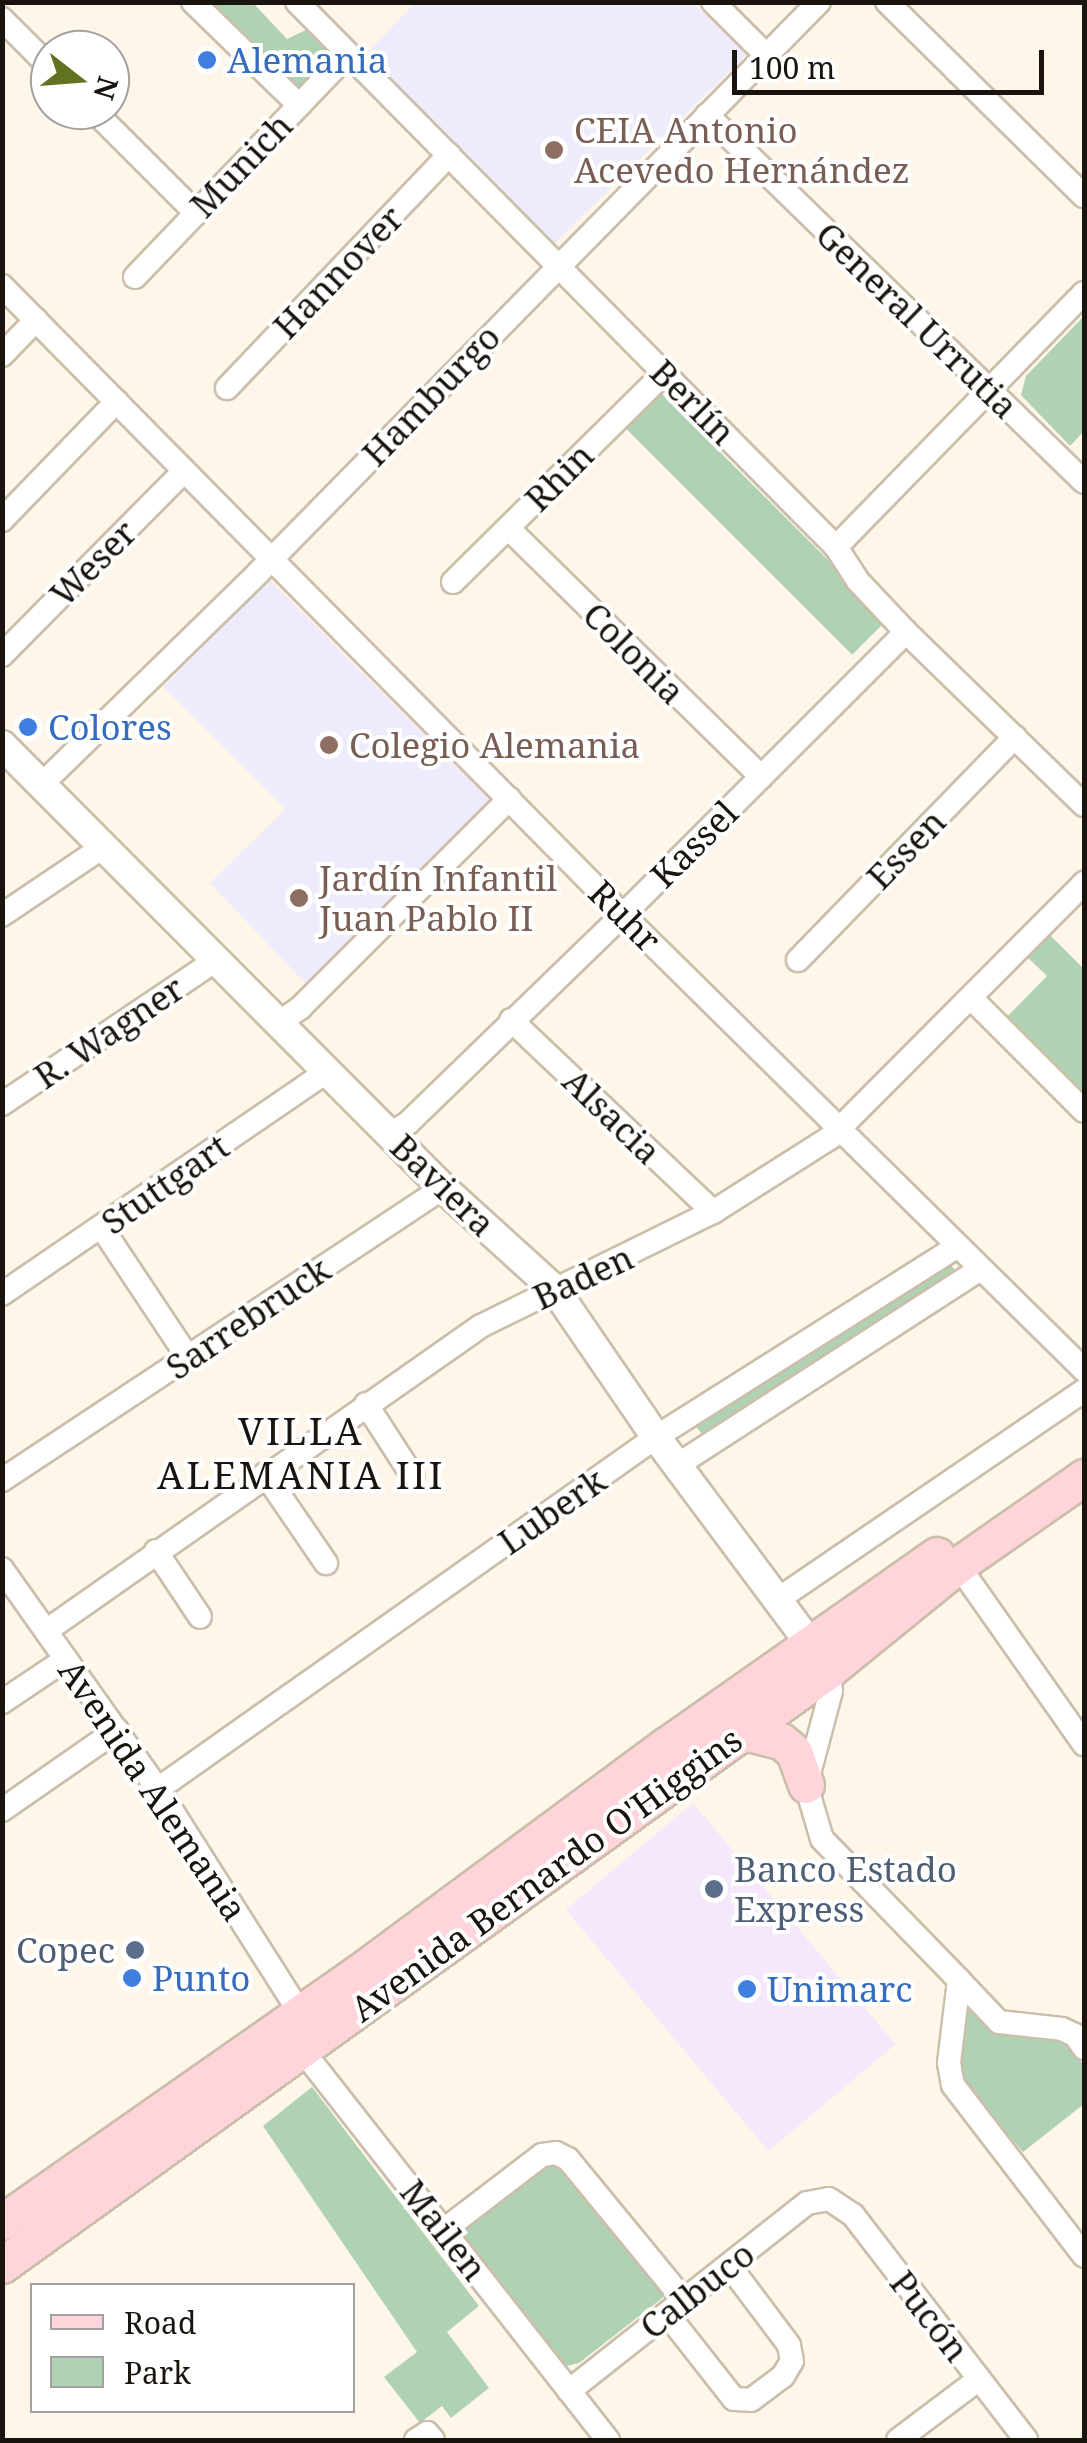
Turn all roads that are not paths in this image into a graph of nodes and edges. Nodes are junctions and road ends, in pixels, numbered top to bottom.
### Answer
1 (193, 2) edge
2 (297, 2) edge
3 (713, 2) edge
4 (819, 2) edge
5 (887, 2) edge
6 (2, 19) edge
7 (30, 47) edge
8 (348, 54) junction
9 (766, 56) junction
10 (299, 106) junction
11 (707, 115) junction
12 (113, 130) edge
13 (449, 156) junction
14 (1084, 196) edge
15 (196, 212) junction
16 (558, 265) junction
17 (135, 277) dead end
18 (2, 286) edge
19 (1084, 293) edge
20 (36, 320) junction
21 (2, 355) edge
22 (664, 373) junction
23 (227, 388) dead end
24 (989, 389) junction
25 (116, 402) junction
26 (184, 470) junction
27 (1084, 482) edge
28 (2, 520) edge
29 (508, 528) junction
30 (836, 547) junction
31 (272, 559) junction
32 (453, 582) dead end
33 (906, 632) junction
34 (2, 656) edge
35 (1015, 737) junction
36 (2, 745) edge
37 (760, 777) junction
38 (42, 784) junction
39 (509, 800) junction
40 (1084, 805) edge
41 (104, 847) junction
42 (1084, 883) edge
43 (2, 915) edge
44 (623, 915) junction
45 (216, 960) junction
46 (798, 960) dead end
47 (972, 1000) junction
48 (511, 1020) junction
49 (278, 1024) junction
50 (326, 1072) junction
51 (2, 1104) edge
52 (1084, 1112) edge
53 (841, 1130) junction
54 (390, 1134) junction
55 (443, 1188) junction
56 (713, 1212) junction
57 (102, 1228) junction
58 (956, 1247) junction
59 (980, 1270) junction
60 (556, 1291) junction
61 (2, 1294) edge
62 (189, 1359) junction
63 (1084, 1370) edge
64 (1084, 1391) edge
65 (366, 1404) junction
66 (656, 1437) junction
67 (1084, 1450) edge
68 (679, 1464) junction
69 (265, 1474) junction
70 (412, 1474) dead end
71 (1084, 1477) edge
72 (2, 1480) edge
73 (156, 1551) junction
74 (326, 1563) dead end
75 (958, 1565) junction
76 (5, 1579) edge
77 (780, 1598) junction
78 (200, 1617) dead end
79 (46, 1631) junction
80 (820, 1658) junction
81 (66, 1659) junction
82 (2, 1702) edge
83 (116, 1730) junction
84 (744, 1732) junction
85 (1084, 1744) edge
86 (806, 1785) junction
87 (158, 1789) junction
88 (2, 1810) edge
89 (562, 1841) junction
90 (959, 1980) junction
91 (300, 2014) junction
92 (1084, 2048) edge
93 (302, 2050) junction
94 (829, 2199) joint
95 (2, 2222) edge
96 (444, 2230) junction
97 (1084, 2256) edge
98 (2, 2264) edge
99 (729, 2265) junction
100 (676, 2307) junction
101 (978, 2379) junction
102 (570, 2392) junction
103 (608, 2440) edge
104 (898, 2440) edge
105 (1026, 2440) edge

1 - 10 street
2 - 8 street, Berlín
3 - 9 street
4 - 9 street, Hamburgo
5 - 14 street
6 - 7 street
8 - 10 street, Munich
8 - 13 street, Berlín
9 - 11 street, Hamburgo
10 - 15 street, Munich
11 - 16 street, Hamburgo
11 - 24 street, General Urrutia
12 - 15 street
13 - 16 street, Berlín
13 - 23 street, Hannover
15 - 17 street, Munich
16 - 22 street, Berlín
16 - 31 street, Hamburgo
18 - 20 street, Ruhr
19 - 24 street
20 - 21 street
20 - 25 street, Ruhr
22 - 29 street, Rhin
22 - 30 street, Berlín
24 - 27 street, General Urrutia
24 - 30 street
25 - 26 street, Ruhr
25 - 28 street
26 - 31 street, Ruhr
26 - 34 street, Weser
29 - 32 street, Rhin
29 - 37 street, Colonia
30 - 33 street, Berlín
31 - 38 street, Hamburgo
31 - 39 street, Ruhr
33 - 35 street, Berlín
33 - 37 street, Kassel
35 - 40 street, Berlín
35 - 46 street, Essen
36 - 38 street, Baviera
37 - 44 street, Kassel
38 - 41 street, Baviera
39 - 44 street, Ruhr
39 - 49 street
41 - 43 street
41 - 45 street, Baviera
42 - 47 street, Baden
44 - 48 street, Kassel
44 - 53 street, Ruhr
45 - 49 street, Baviera
45 - 51 street, R. Wagner
47 - 52 street
47 - 53 street, Baden
48 - 54 street, Kassel
48 - 56 street, Alsacia
49 - 50 street, Baviera
50 - 54 street, Baviera
50 - 57 street, Stuttgart
53 - 56 street, Baden
53 - 58 street, Ruhr
54 - 55 street, Baviera
55 - 60 street, Baviera
55 - 62 street, Sarrebruck
56 - 60 street, Baden
57 - 61 street, Stuttgart
57 - 62 street
58 - 59 street, Ruhr
58 - 66 street, Luberk
59 - 63 street, Ruhr
59 - 68 street
60 - 65 street, Baden
60 - 66 street, Baviera
62 - 72 street, Sarrebruck
64 - 77 street
65 - 69 street, Baden
65 - 70 street
66 - 68 street, Baviera
66 - 87 street, Luberk
67 - 80 main road, Avenida Bernardo O'Higgins
68 - 77 street, Baviera
69 - 73 street, Baden
69 - 74 street
71 - 75 main road, Avenida Bernardo O'Higgins
73 - 78 street
73 - 79 street, Baden
75 - 80 main road, Avenida Bernardo O'Higgins
75 - 85 street
76 - 79 street, Avenida Alemania
77 - 80 street, Baviera
79 - 81 street, Avenida Alemania
80 - 84 main road, Avenida Bernardo O'Higgins
80 - 86 street
80 - 89 main road, Avenida Bernardo O'Higgins
81 - 82 street
81 - 83 street, Avenida Alemania
83 - 87 street, Avenida Alemania
83 - 88 street
84 - 86 main road
84 - 89 main road, Avenida Bernardo O'Higgins
86 - 90 street
87 - 91 street, Avenida Alemania
89 - 91 main road, Avenida Bernardo O'Higgins
89 - 93 main road, Avenida Bernardo O'Higgins
90 - 92 street
90 - 97 street
91 - 93 street
91 - 95 main road, Avenida Bernardo O'Higgins
93 - 96 street, Mailen
93 - 98 main road, Avenida Bernardo O'Higgins
94 - 99 street, Calbuco
94 - 101 street, Pucón
96 - 100 street
96 - 102 street, Mailen
99 - 100 street, Calbuco
99 - 100 street
100 - 102 street, Calbuco
101 - 104 street
101 - 105 street, Pucón
102 - 103 street, Mailen

